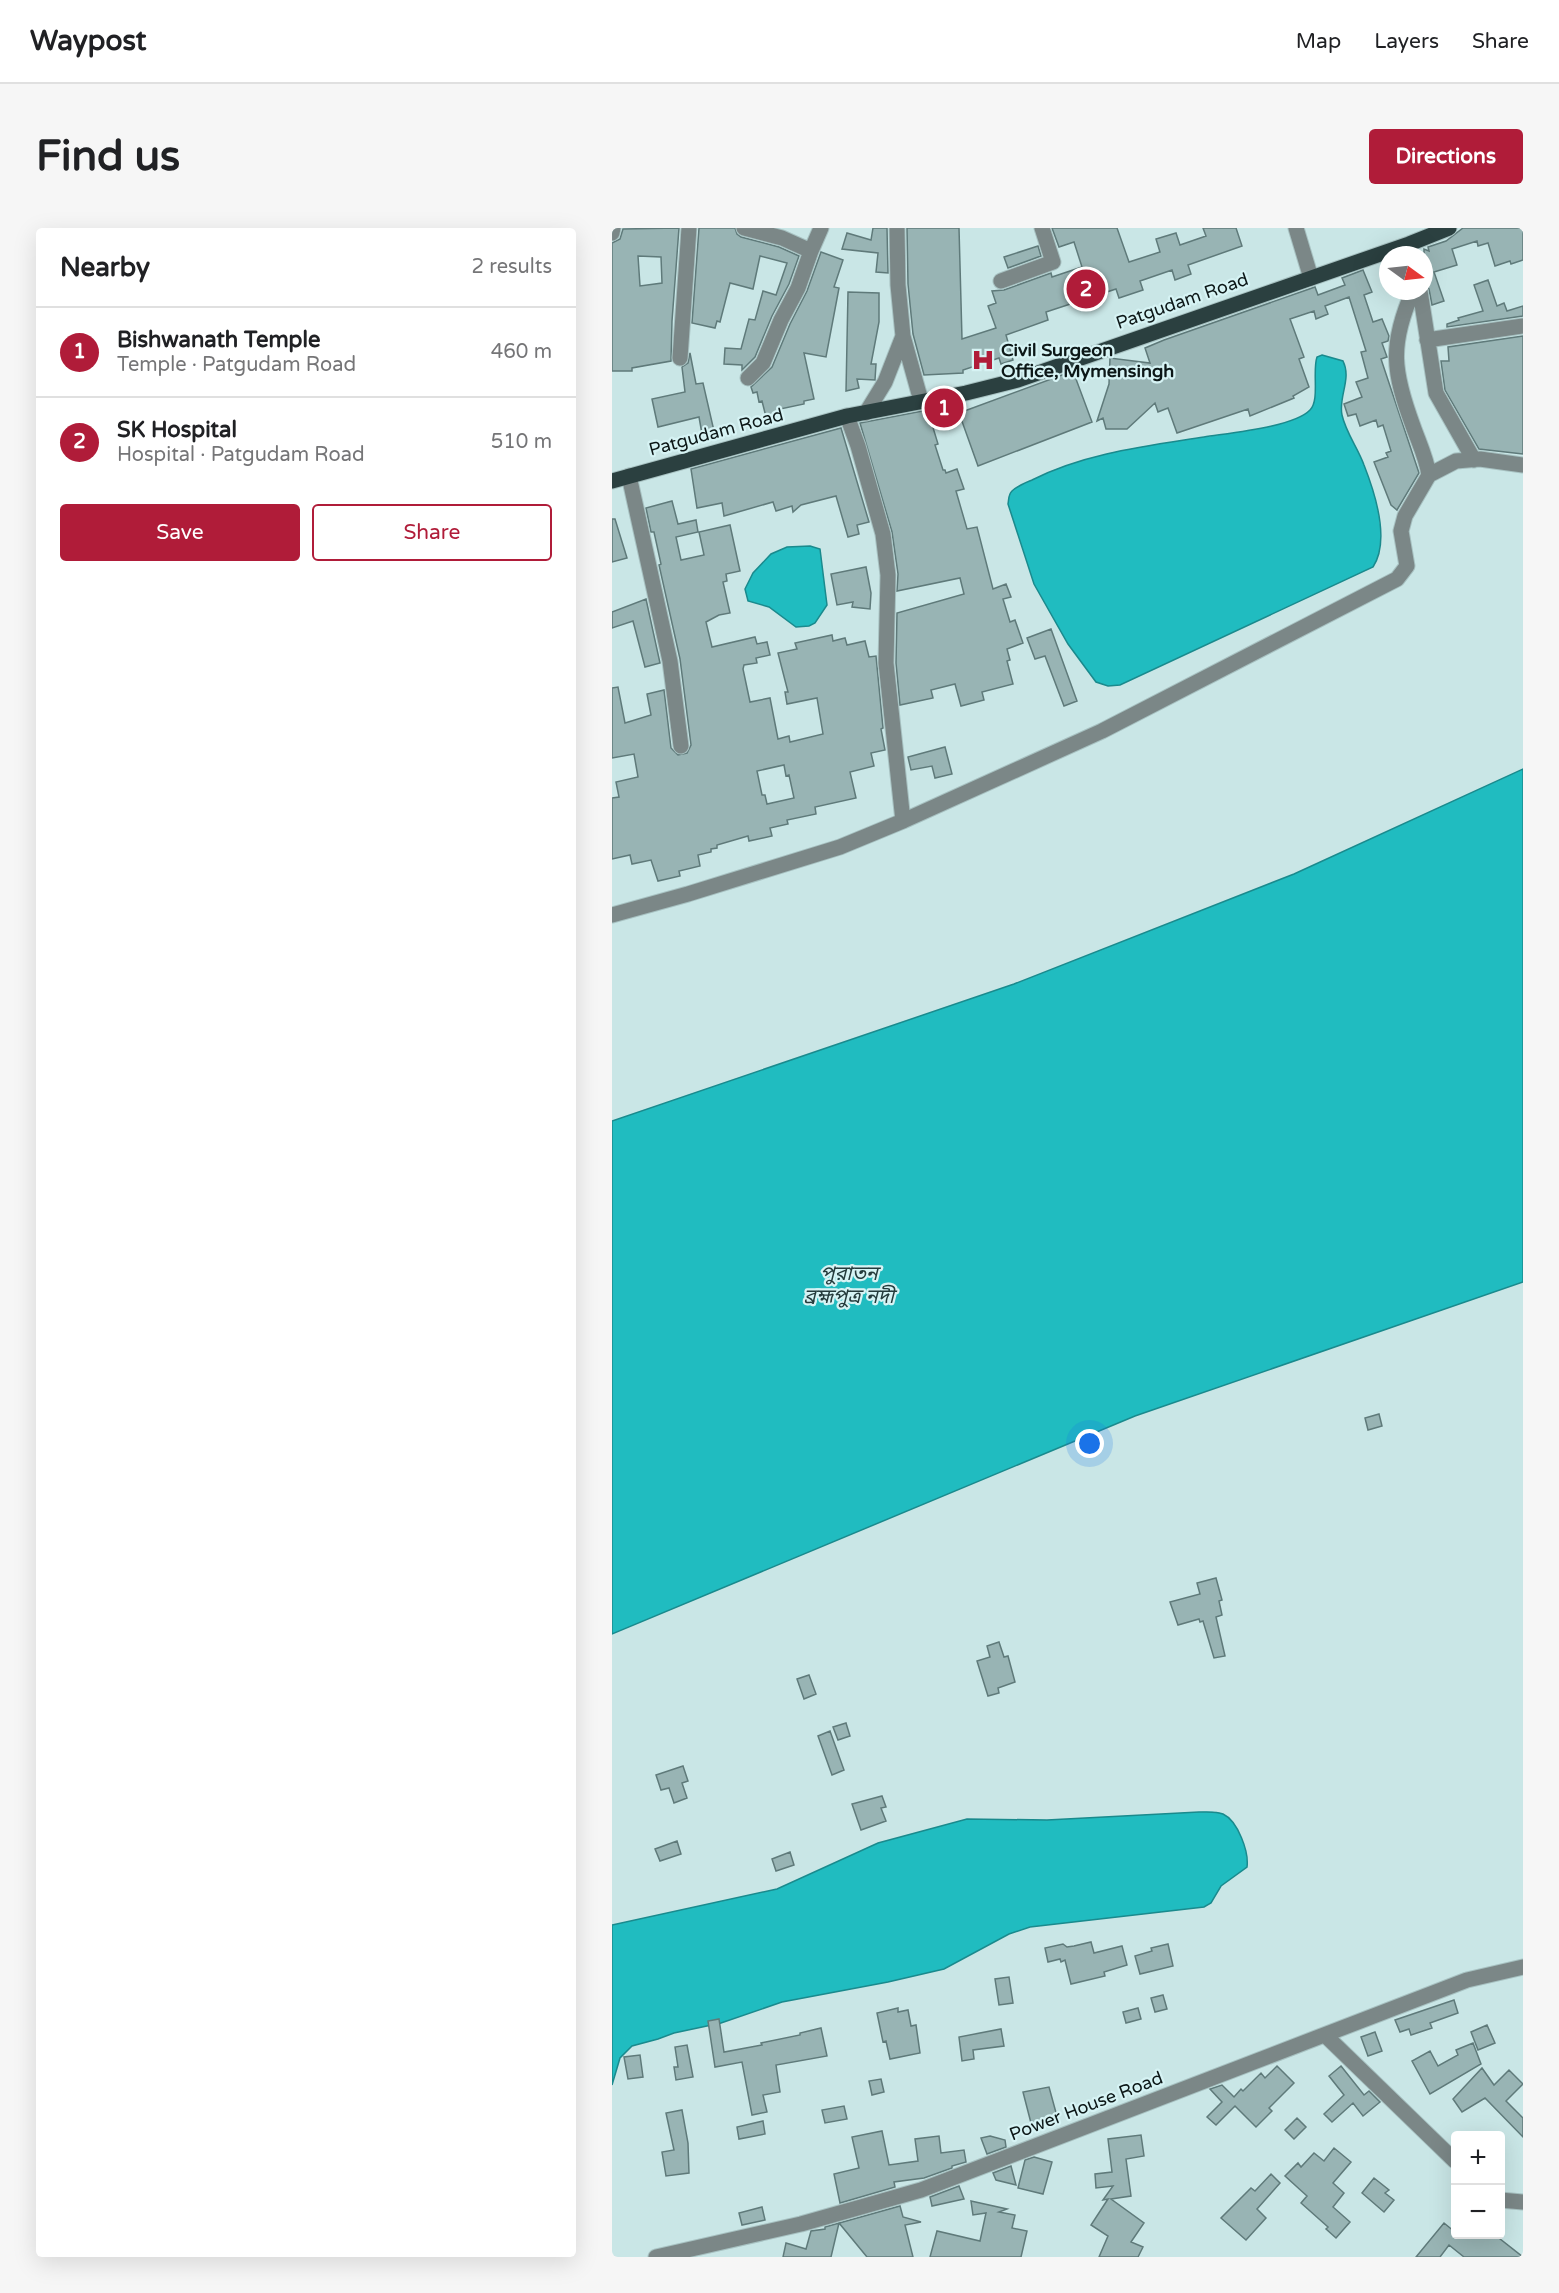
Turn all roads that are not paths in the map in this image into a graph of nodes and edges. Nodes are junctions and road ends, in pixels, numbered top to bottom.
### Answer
1 (613, 228) edge
2 (689, 228) edge
3 (744, 228) edge
4 (821, 228) edge
5 (897, 228) edge
6 (1042, 228) edge
7 (1296, 228) edge
8 (1449, 228) edge
9 (612, 233) edge
10 (1416, 246) edge
11 (811, 251) junction
12 (1379, 258) edge
13 (1311, 278) junction
14 (1001, 281) dead end
15 (1409, 300) edge
16 (1421, 300) edge
17 (1523, 326) edge
18 (903, 336) junction
19 (1426, 340) junction
20 (680, 358) dead end
21 (748, 378) dead end
22 (921, 401) junction
23 (866, 413) junction
24 (848, 416) junction
25 (1474, 460) junction
26 (1523, 465) edge
27 (1429, 475) junction
28 (628, 476) junction
29 (612, 481) edge
30 (681, 746) dead end
31 (903, 822) junction
32 (612, 915) edge
33 (1523, 1967) edge
34 (1325, 2035) junction
35 (1451, 2157) edge
36 (1505, 2200) edge
37 (1523, 2202) edge
38 (656, 2257) edge

1 - 9 street
2 - 20 street
3 - 11 street
4 - 11 street
5 - 18 street
6 - 14 street
7 - 13 street
8 - 10 main road, Patgudam Road
11 - 21 street
12 - 13 main road, Patgudam Road
13 - 22 main road, Patgudam Road
15 - 27 street
16 - 19 street
17 - 19 street
18 - 22 street
18 - 23 street
19 - 25 street
22 - 23 main road, Patgudam Road
23 - 24 main road, Patgudam Road
24 - 28 main road, Patgudam Road
24 - 31 street
25 - 26 street
25 - 27 street
27 - 31 street
28 - 29 main road, Patgudam Road
28 - 30 street
31 - 32 street
33 - 34 street, Power House Road
34 - 35 street
34 - 38 street, Power House Road
36 - 37 street

